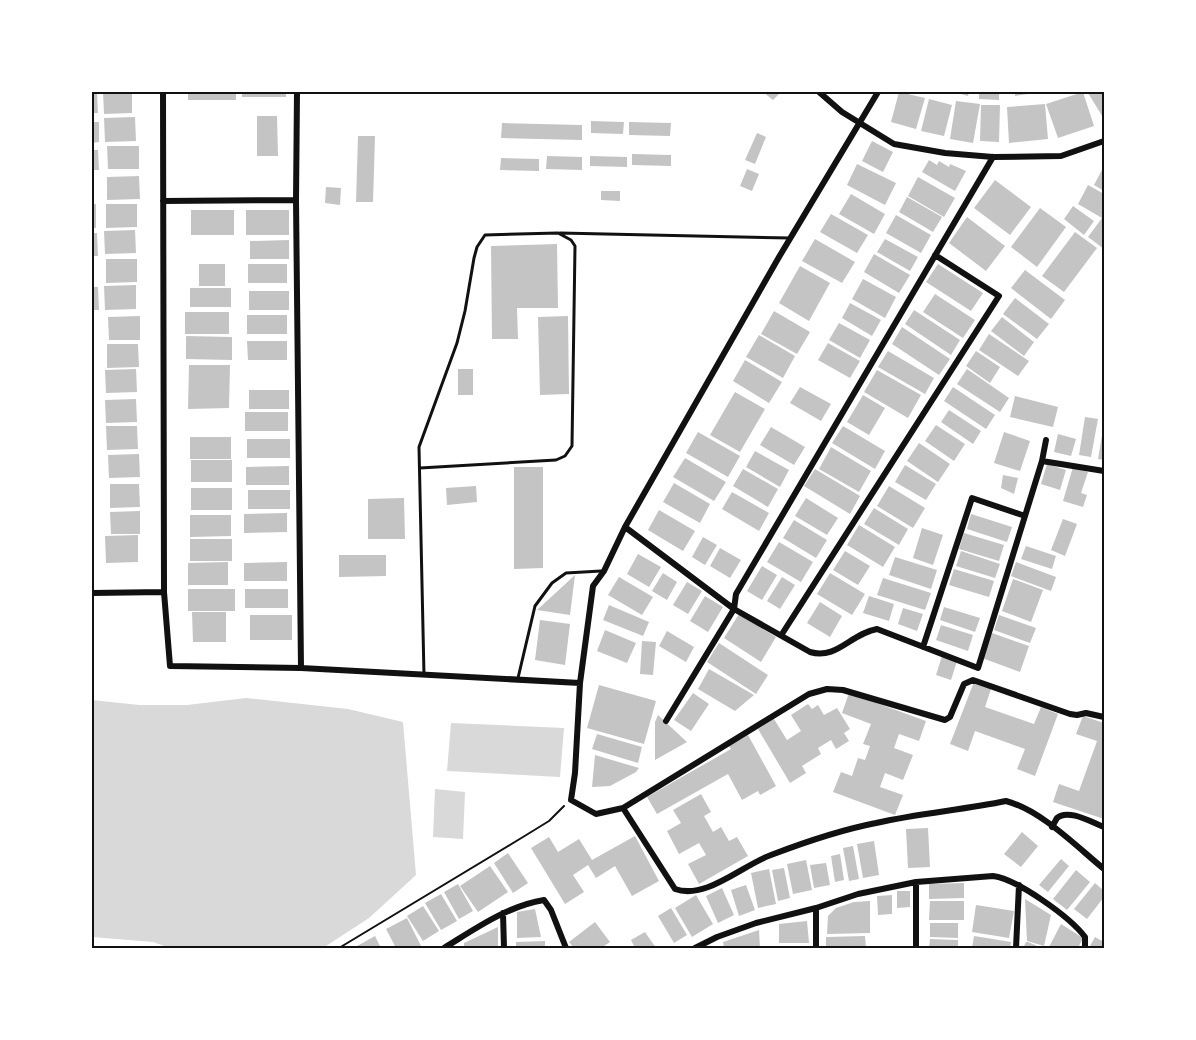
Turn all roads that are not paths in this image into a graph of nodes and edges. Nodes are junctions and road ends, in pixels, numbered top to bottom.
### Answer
1 (163, 92) edge
2 (297, 92) edge
3 (819, 92) edge
4 (878, 92) edge
5 (859, 124) junction
6 (1104, 141) edge
7 (993, 157) junction
8 (296, 200) junction
9 (163, 201) junction
10 (558, 233) junction
11 (790, 238) junction
12 (935, 255) junction
13 (1046, 440) dead end
14 (1042, 460) junction
15 (420, 468) junction
16 (1104, 471) edge
17 (1025, 516) junction
18 (625, 527) junction
19 (604, 571) junction
20 (164, 592) junction
21 (92, 593) edge
22 (734, 609) junction
23 (782, 634) junction
24 (923, 647) junction
25 (301, 668) junction
26 (424, 675) junction
27 (518, 680) junction
28 (580, 683) junction
29 (1104, 717) edge
30 (666, 721) dead end
31 (623, 808) junction
32 (1052, 827) junction
33 (1104, 827) edge
34 (1104, 869) edge
35 (916, 882) junction
36 (1019, 885) junction
37 (816, 908) junction
38 (503, 913) junction
39 (707, 946) edge
40 (444, 948) edge
41 (504, 948) edge
42 (566, 948) edge
43 (695, 948) edge
44 (816, 948) edge
45 (916, 948) edge
46 (1016, 948) edge
47 (1085, 948) edge

1 - 9 street
2 - 8 street
3 - 5 street
4 - 5 street
5 - 7 street
5 - 11 street
6 - 7 street
7 - 12 street
8 - 9 street
8 - 25 street
9 - 20 street
10 - 11 lane
10 - 15 lane
10 - 15 lane
11 - 18 street
12 - 22 street
12 - 23 street
13 - 14 street
14 - 16 street
14 - 17 street
15 - 26 lane
17 - 24 street
17 - 24 street
18 - 19 street
18 - 22 street
19 - 27 lane
19 - 28 street
20 - 21 street
20 - 25 street
22 - 23 street
22 - 30 street
23 - 24 street
25 - 26 street
26 - 27 street
27 - 28 street
28 - 31 street
29 - 31 street
31 - 32 street
32 - 33 street
32 - 34 street
35 - 36 street
35 - 37 street
35 - 45 street
36 - 46 street
36 - 47 street
37 - 39 street
37 - 44 street
38 - 40 street
38 - 41 street
38 - 42 street
39 - 43 street

